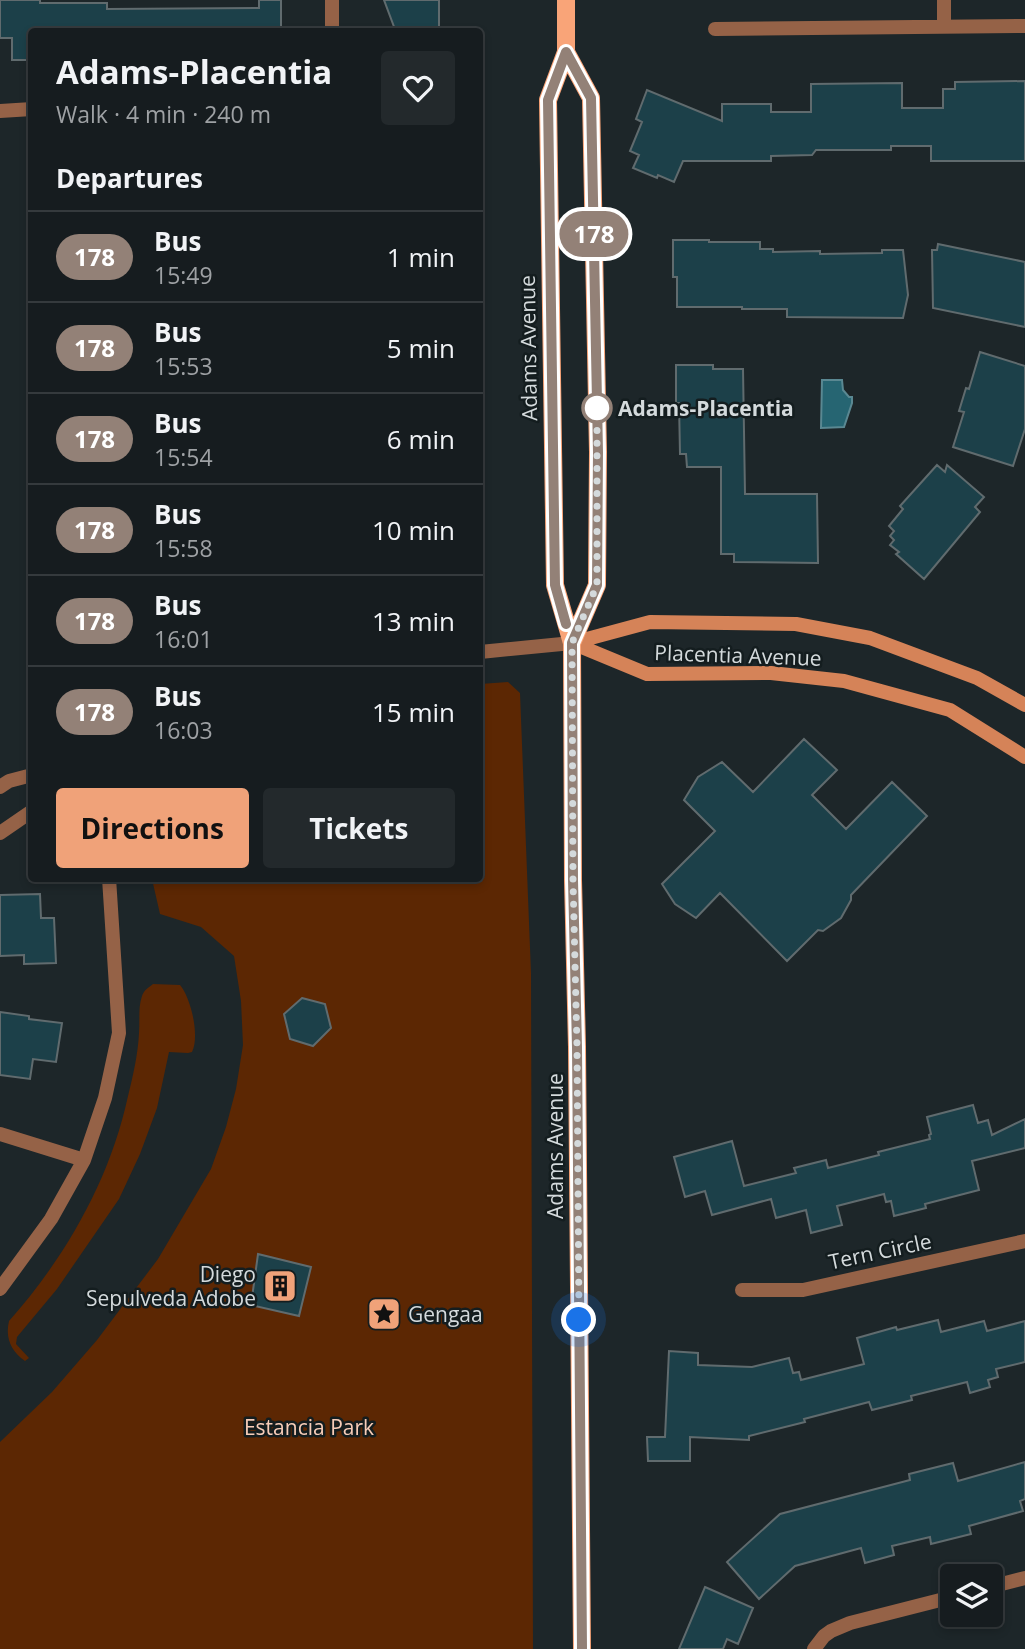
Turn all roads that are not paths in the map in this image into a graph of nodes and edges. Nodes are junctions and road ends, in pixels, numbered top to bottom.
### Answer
1 (332, 0) edge
2 (566, 0) edge
3 (944, 0) edge
4 (944, 25) junction
5 (1025, 26) edge
6 (332, 28) edge
7 (715, 29) dead end
8 (566, 52) junction
9 (28, 109) edge
10 (0, 111) edge
11 (572, 643) junction
12 (483, 652) edge
13 (1025, 705) edge
14 (1025, 757) edge
15 (28, 776) edge
16 (0, 787) edge
17 (28, 814) edge
18 (0, 833) edge
19 (109, 882) edge
20 (0, 1134) edge
21 (84, 1160) junction
22 (1025, 1241) edge
23 (0, 1289) edge
24 (742, 1290) dead end
25 (1025, 1578) edge
26 (1003, 1584) edge
27 (940, 1600) edge
28 (582, 1649) edge
29 (814, 1649) edge

1 - 6 street
2 - 8 main road, Adams Avenue
3 - 4 street
4 - 5 street
4 - 7 street
8 - 11 main road, Adams Avenue
8 - 11 main road, Adams Avenue
9 - 10 street
11 - 12 street
11 - 13 main road, Placentia Avenue
11 - 14 main road, Placentia Avenue
11 - 28 main road, Adams Avenue
15 - 16 street
17 - 18 street
19 - 21 street
20 - 21 street
21 - 23 street
22 - 24 street, Tern Circle
25 - 26 street
27 - 29 street

